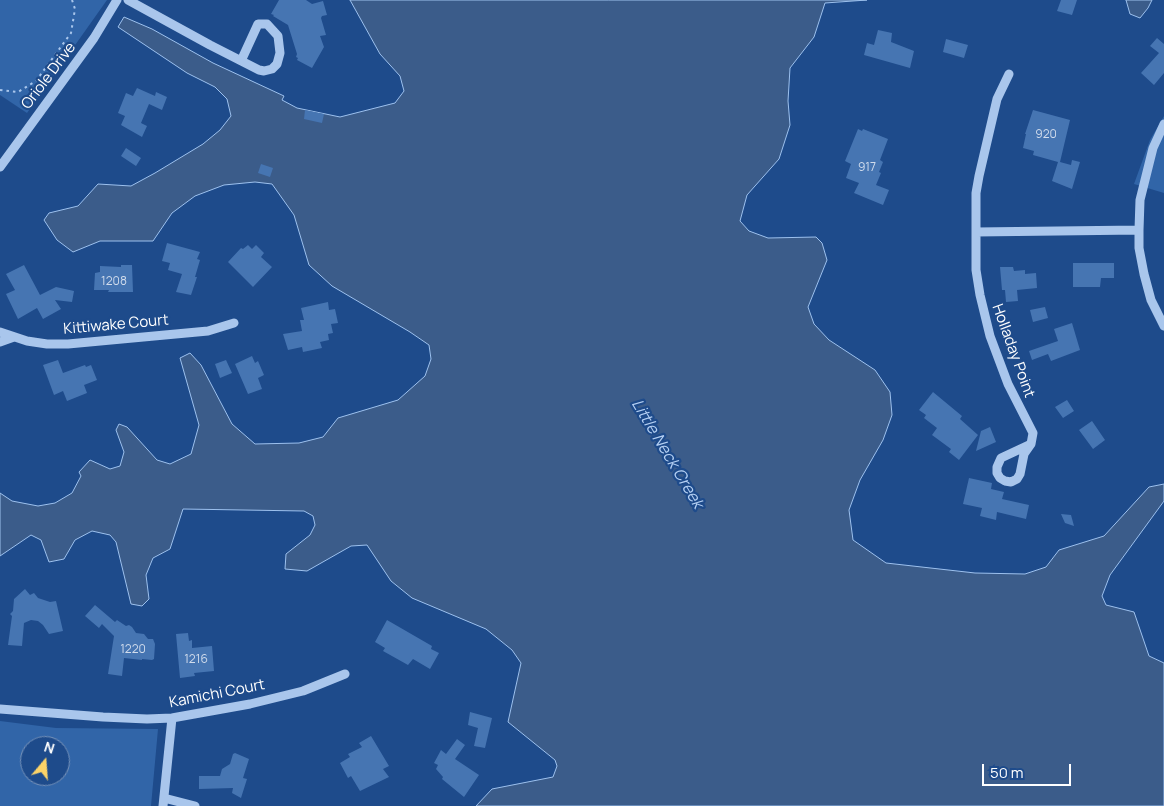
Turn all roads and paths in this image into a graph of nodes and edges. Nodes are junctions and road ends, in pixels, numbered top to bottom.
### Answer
1 (72, 0) edge
2 (117, 0) edge
3 (128, 0) edge
4 (242, 61) junction
5 (1009, 74) dead end
6 (0, 90) edge
7 (1164, 124) edge
8 (0, 167) edge
9 (1138, 230) junction
10 (976, 232) junction
11 (234, 323) dead end
12 (1164, 326) edge
13 (0, 332) edge
14 (14, 337) junction
15 (0, 342) edge
16 (1031, 444) junction
17 (346, 674) dead end
18 (0, 709) edge
19 (172, 718) junction
20 (164, 802) edge
21 (195, 806) edge

1 - 6 path
2 - 8 street, Oriole Drive
3 - 4 street
4 - 4 street
5 - 10 street, Holladay Point
7 - 9 street
9 - 10 street
9 - 12 street
10 - 16 street, Holladay Point
11 - 14 street, Kittiwake Court
13 - 14 street, Kittiwake Court
14 - 15 street
16 - 16 street
17 - 19 street, Kamichi Court
18 - 19 street, Kamichi Court
19 - 20 street
20 - 21 street

